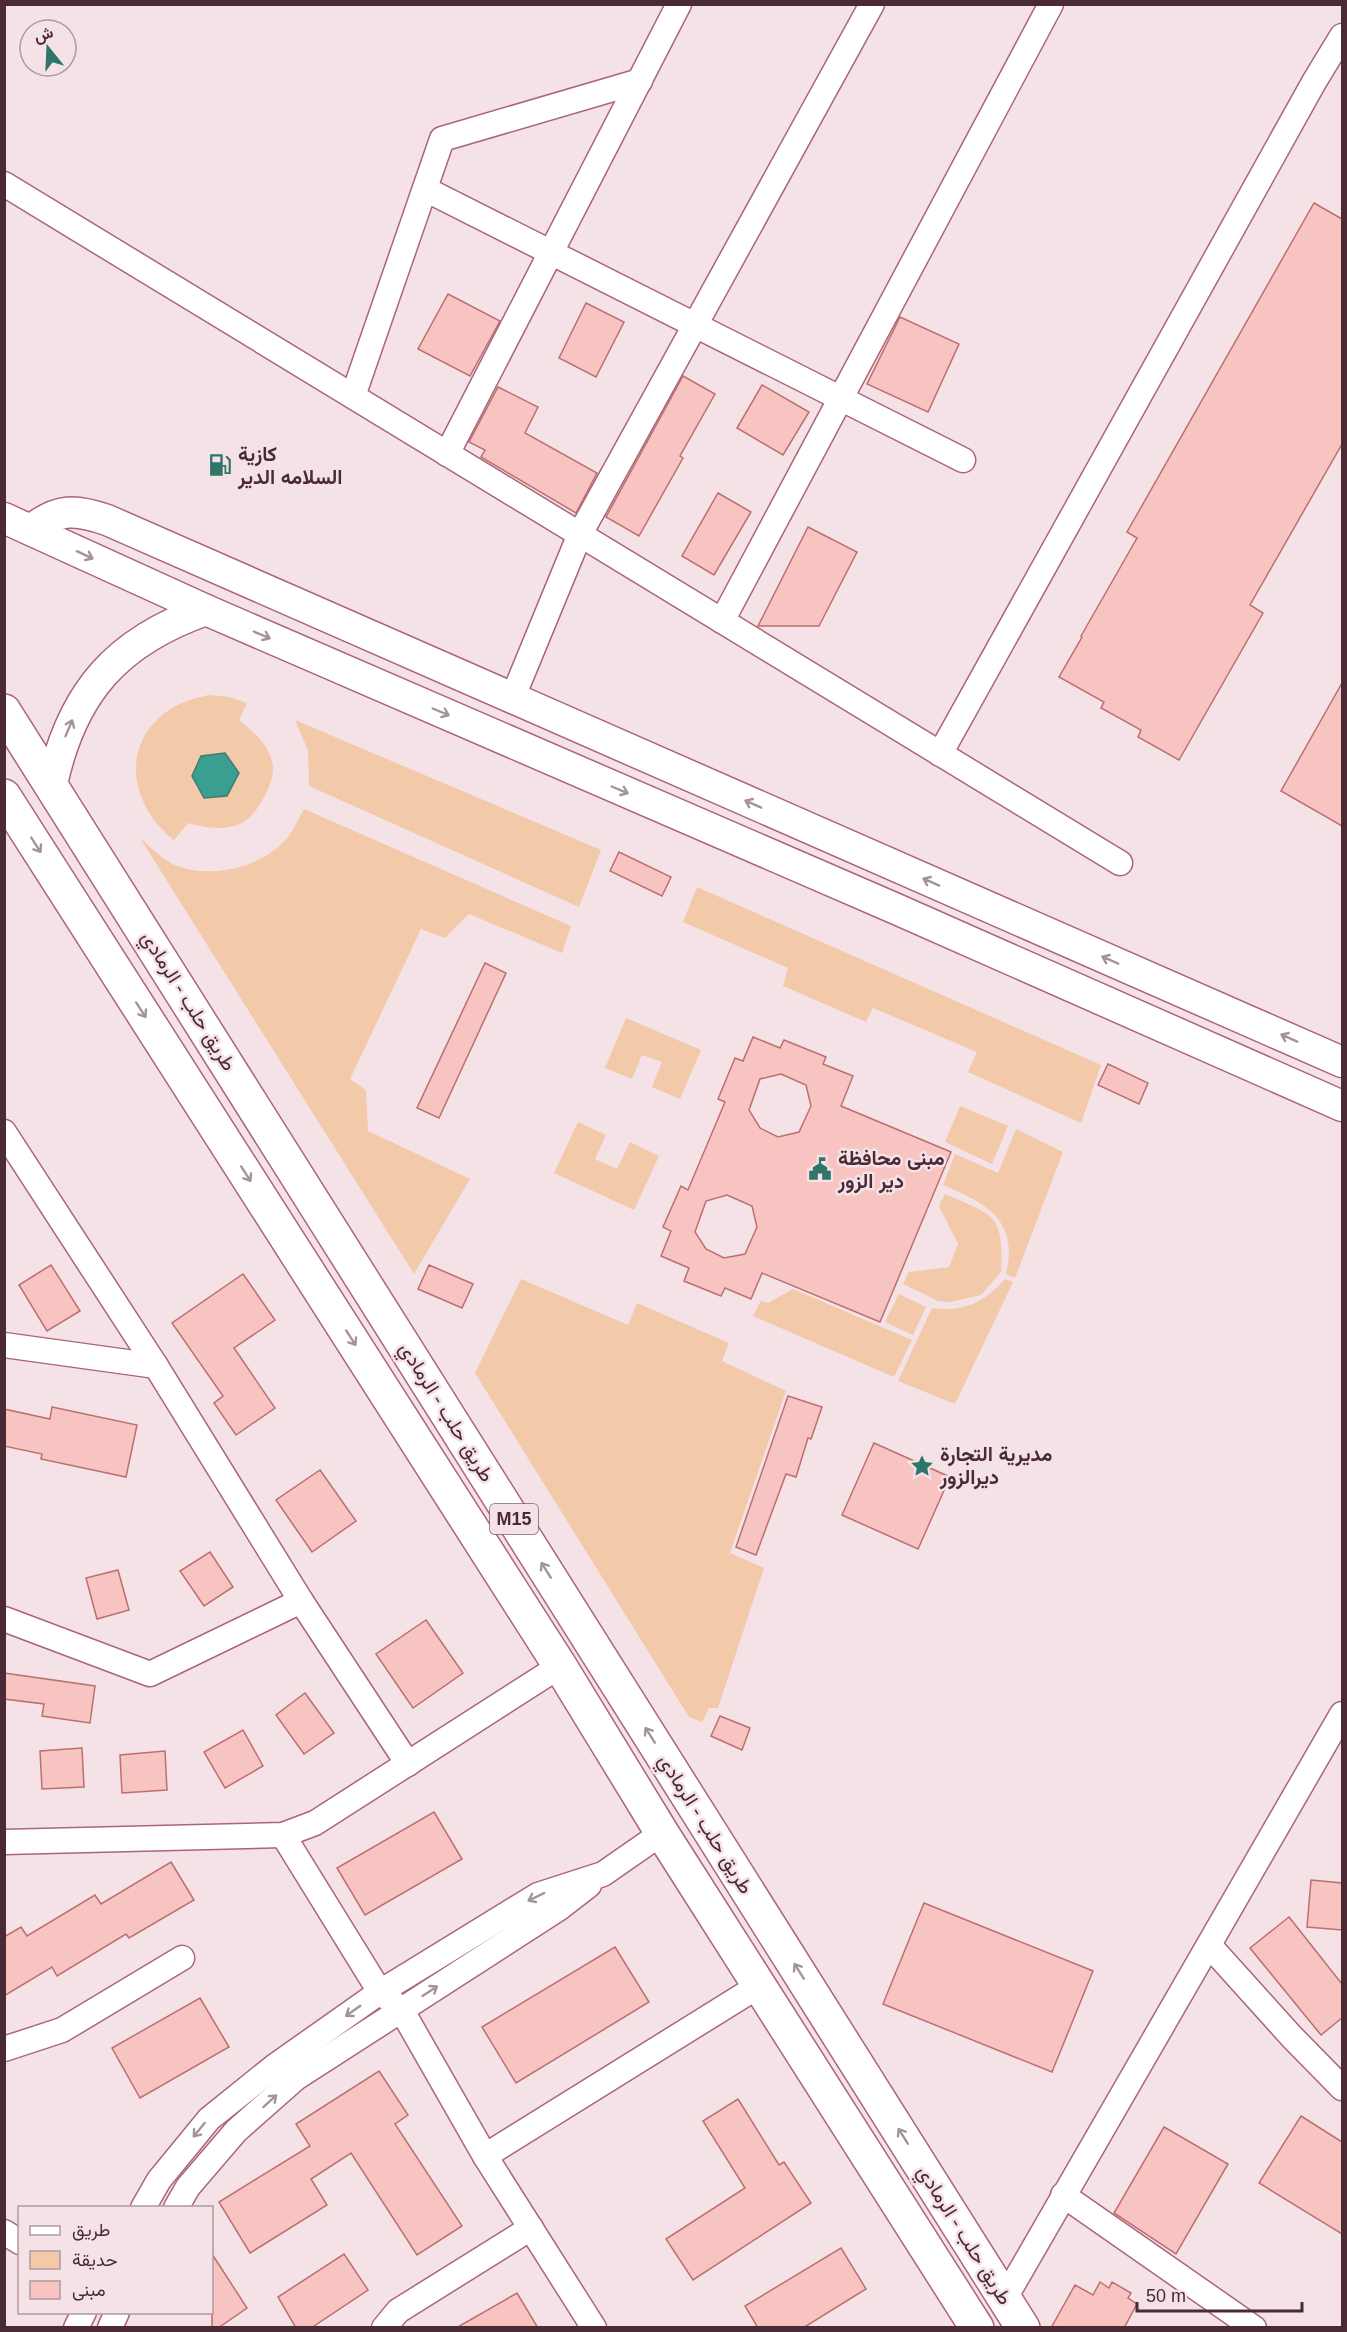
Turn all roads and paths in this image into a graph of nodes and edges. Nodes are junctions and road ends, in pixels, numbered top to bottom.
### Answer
1 (679, 4) edge
2 (872, 4) edge
3 (1051, 4) edge
4 (1342, 36) edge
5 (640, 81) junction
6 (4, 184) edge
7 (424, 189) junction
8 (551, 253) junction
9 (695, 325) junction
10 (353, 396) junction
11 (841, 399) junction
12 (447, 454) junction
13 (963, 460) dead end
14 (4, 518) edge
15 (31, 530) junction
16 (580, 534) junction
17 (206, 610) junction
18 (722, 621) junction
19 (512, 699) junction
20 (4, 711) edge
21 (940, 754) junction
22 (52, 784) junction
23 (4, 796) edge
24 (1120, 863) dead end
25 (1342, 1062) edge
26 (1342, 1106) edge
27 (4, 1132) edge
28 (4, 1345) edge
29 (156, 1366) junction
30 (301, 1601) junction
31 (4, 1618) edge
32 (560, 1666) junction
33 (1342, 1714) edge
34 (408, 1764) junction
35 (662, 1833) junction
36 (283, 1835) junction
37 (4, 1842) edge
38 (603, 1874) junction
39 (1209, 1945) junction
40 (182, 1958) dead end
41 (760, 1985) junction
42 (380, 1992) junction
43 (401, 2009) junction
44 (4, 2049) edge
45 (1342, 2088) edge
46 (485, 2156) junction
47 (1064, 2195) junction
48 (144, 2206) edge
49 (177, 2206) edge
50 (531, 2228) junction
51 (4, 2232) edge
52 (18, 2241) edge
53 (1005, 2298) junction
54 (83, 2314) edge
55 (117, 2314) edge
56 (76, 2328) edge
57 (110, 2328) edge
58 (384, 2328) edge
59 (594, 2328) edge
60 (977, 2328) edge
61 (1023, 2328) edge
62 (1254, 2328) edge

1 - 5 street
2 - 9 street
3 - 11 street
4 - 21 street
5 - 7 street
5 - 8 street
6 - 10 street
7 - 8 street
7 - 10 street
8 - 9 street
8 - 12 street
9 - 11 street
9 - 16 street
10 - 12 street
11 - 13 street
11 - 18 street
12 - 16 street
14 - 15 main road
15 -> 17 main road
15 - 19 main road
16 - 18 street
16 - 19 street
22 -> 17 main road
17 -> 26 main road
18 - 21 street
25 -> 19 main road
20 - 22 highway, طريق حلب - الرمادي / M15
21 - 24 street
53 -> 22 highway, طريق حلب - الرمادي / M15
23 -> 32 highway, طريق حلب - الرمادي / M15
27 - 29 street
28 - 29 street
29 - 30 street
30 - 31 street
30 - 34 street
32 - 34 street
32 - 35 highway, طريق حلب - الرمادي / M15
33 - 39 street
34 - 36 street
35 - 38 street
35 - 41 highway, طريق حلب - الرمادي / M15
36 - 37 street
36 - 42 street
38 -> 42 street
43 -> 38 street
39 - 45 street
39 - 47 street
40 - 44 street
41 - 46 street
41 - 60 highway, طريق حلب - الرمادي / M15
42 - 43 street
42 -> 48 street
43 - 46 street
49 -> 43 street
46 - 50 street
47 - 53 street
47 - 62 street
50 - 58 street
50 - 59 street
51 - 52 street
53 - 61 highway, طريق حلب - الرمادي / M15
54 - 56 street
55 - 57 street

